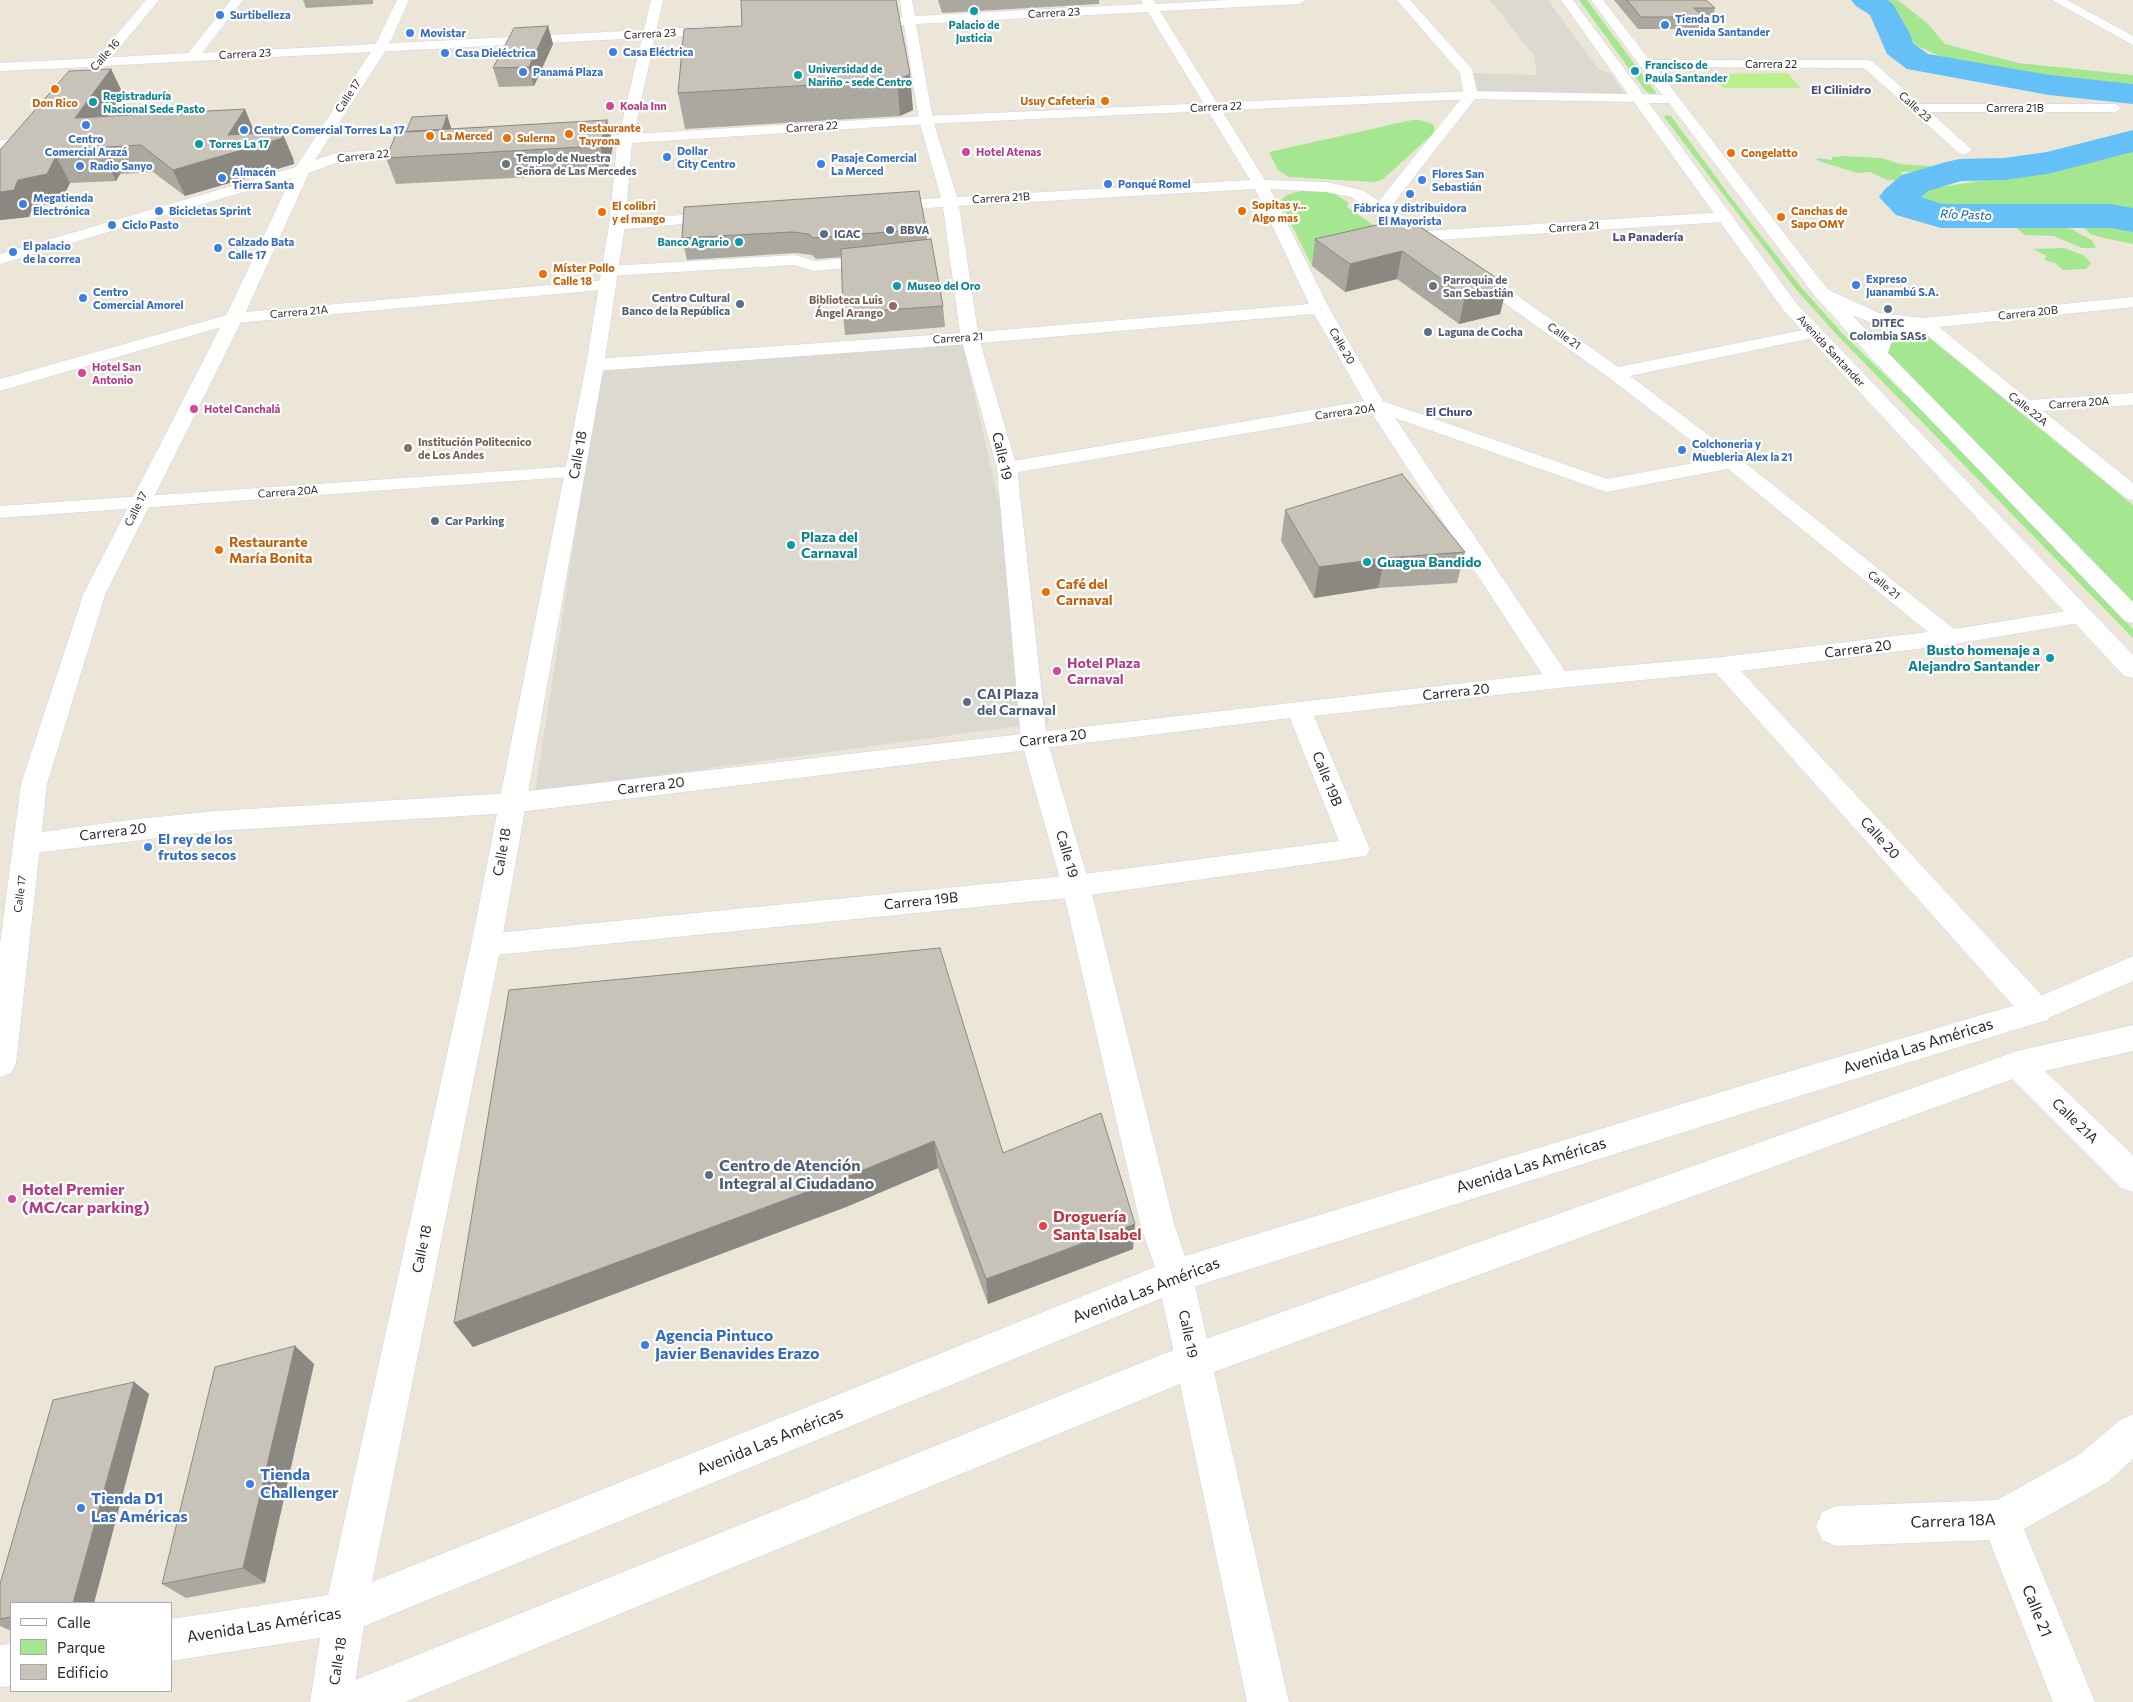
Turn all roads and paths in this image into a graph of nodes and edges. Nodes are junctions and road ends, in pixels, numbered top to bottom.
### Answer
1 (153, 0) edge
2 (237, 0) edge
3 (403, 0) edge
4 (657, 0) edge
5 (906, 0) edge
6 (1299, 0) edge
7 (1403, 0) edge
8 (1567, 0) edge
9 (1597, 0) edge
10 (2058, 0) edge
11 (2080, 0) edge
12 (1150, 4) edge
13 (911, 20) junction
14 (848, 24) edge
15 (2132, 27) edge
16 (740, 30) edge
17 (2116, 32) junction
18 (650, 34) junction
19 (2133, 41) edge
20 (381, 47) junction
21 (192, 56) junction
22 (99, 62) junction
23 (1645, 64) junction
24 (1867, 64) joint
25 (0, 67) edge
26 (1471, 95) junction
27 (1638, 98) junction
28 (1672, 99) junction
29 (1212, 108) junction
30 (1916, 108) junction
31 (2115, 108) dead end
32 (58, 112) edge
33 (926, 120) junction
34 (46, 127) edge
35 (625, 139) junction
36 (34, 141) junction
37 (557, 143) edge
38 (0, 144) edge
39 (441, 150) edge
40 (1964, 150) dead end
41 (23, 154) edge
42 (302, 170) junction
43 (1260, 184) junction
44 (950, 201) junction
45 (871, 207) edge
46 (1380, 210) junction
47 (734, 216) edge
48 (1725, 217) junction
49 (616, 225) junction
50 (1423, 236) junction
51 (0, 259) edge
52 (893, 259) edge
53 (607, 278) junction
54 (1820, 291) junction
55 (2133, 302) edge
56 (1320, 308) junction
57 (234, 318) junction
58 (1923, 324) junction
59 (1813, 333) junction
60 (970, 338) junction
61 (1879, 355) junction
62 (595, 365) junction
63 (1615, 373) junction
64 (0, 385) edge
65 (2130, 401) edge
66 (1376, 405) junction
67 (2025, 406) junction
68 (1732, 462) junction
69 (1007, 468) junction
70 (575, 472) junction
71 (2133, 494) edge
72 (139, 503) junction
73 (0, 512) edge
74 (2079, 616) junction
75 (2133, 616) edge
76 (1949, 638) junction
77 (1722, 665) junction
78 (2133, 670) edge
79 (1558, 680) junction
80 (1299, 709) junction
81 (1034, 740) junction
82 (511, 803) junction
83 (26, 844) junction
84 (1356, 849) joint
85 (1076, 886) junction
86 (486, 945) junction
87 (2133, 968) edge
88 (2037, 1011) junction
89 (2133, 1038) edge
90 (0, 1064) edge
91 (2017, 1064) junction
92 (2133, 1177) edge
93 (1175, 1276) junction
94 (1194, 1362) junction
95 (2133, 1433) edge
96 (2001, 1520) junction
97 (1836, 1526) dead end
98 (346, 1613) junction
99 (172, 1640) edge
100 (331, 1702) edge
101 (353, 1702) edge
102 (1268, 1702) edge
103 (2074, 1702) edge

1 - 22 street, Calle 16
2 - 21 street
3 - 20 street, Calle 17
4 - 18 street, Calle 18
5 - 13 street, Calle 19
6 - 12 street, Carrera 23
7 - 26 street
8 - 27 street, Avenida Santander
9 - 23 street
10 - 17 street
11 - 15 street
12 - 13 street, Carrera 23
12 - 29 street, Calle 20
13 - 14 street, Carrera 23
13 - 33 street, Calle 19
15 - 17 street
16 - 18 street, Carrera 23
17 - 19 street
18 - 20 street, Carrera 23
18 - 35 street, Calle 18
20 - 21 street, Carrera 23
20 - 42 street, Calle 17
21 - 22 street, Carrera 23
22 - 25 street, Carrera 23
22 - 32 street, Calle 16
23 - 24 street, Carrera 22
23 - 28 street
24 - 30 street, Calle 23
26 - 27 street, Carrera 22
26 - 29 street, Carrera 22
26 - 46 street
27 - 28 street, Carrera 22
27 - 48 street, Avenida Santander
28 - 54 street
29 - 33 street, Carrera 22
29 - 43 street, Calle 20
30 - 31 street, Carrera 21B
30 - 40 street, Calle 23
33 - 35 street, Carrera 22
33 - 44 street, Calle 19
34 - 36 street
35 - 37 street, Carrera 22
35 - 49 street, Calle 18
36 - 38 street
36 - 41 street
39 - 42 street, Carrera 22
42 - 51 street, Carrera 22
42 - 57 street, Calle 17
43 - 44 street, Carrera 21B
43 - 46 street, Carrera 21B
43 - 56 street, Calle 20
44 - 45 street, Carrera 21B
44 - 60 street, Calle 19
46 - 50 street, Calle 21
47 - 49 street
48 - 50 street, Carrera 21
48 - 59 street, Avenida Santander
49 - 53 street, Calle 18
50 - 63 street, Calle 21
52 - 53 street, Carrera 21A
53 - 57 street, Carrera 21A
53 - 62 street, Calle 18
54 - 58 street, Carrera 20B
54 - 61 street
55 - 58 street, Carrera 20B
56 - 60 street, Carrera 21
56 - 66 street, Calle 20
57 - 64 street, Carrera 21A
57 - 72 street, Calle 17
58 - 61 street, Carrera 20B
58 - 67 street, Calle 22A
59 - 63 street
59 - 74 street, Avenida Santander
60 - 62 street, Carrera 21
60 - 69 street, Calle 19
61 - 75 street
62 - 70 street, Calle 18
63 - 68 street, Calle 21
65 - 67 street, Carrera 20A
66 - 68 street, Carrera 20A
66 - 69 street, Carrera 20A
66 - 79 street, Calle 20
67 - 71 street, Calle 22A
68 - 76 street, Calle 21
69 - 81 street, Calle 19
70 - 72 street, Carrera 20A
70 - 82 street, Calle 18
72 - 73 street, Carrera 20A
72 - 83 street, Calle 17
74 - 76 street, Carrera 20
74 - 78 street, Avenida Santander
76 - 77 street, Carrera 20
77 - 79 street, Carrera 20
77 - 88 street, Calle 20
79 - 80 street, Carrera 20
80 - 81 street, Carrera 20
80 - 84 street, Calle 19B
81 - 82 street, Carrera 20
81 - 85 street, Calle 19
82 - 83 street, Carrera 20
82 - 86 street, Calle 18
83 - 90 street, Calle 17
84 - 85 street, Carrera 19B
85 - 86 street, Carrera 19B
85 - 93 street, Calle 19
86 - 98 street, Calle 18
87 - 88 street, Avenida Las Américas
88 - 93 street, Avenida Las Américas
89 - 91 street
91 - 92 street, Calle 21A
91 - 94 street
93 - 94 street, Calle 19
93 - 98 street, Avenida Las Américas
94 - 101 street
94 - 102 street, Calle 19
95 - 96 street, Carrera 18A
96 - 97 street, Carrera 18A
96 - 103 street, Calle 21
98 - 99 street, Avenida Las Américas
98 - 100 street, Calle 18

